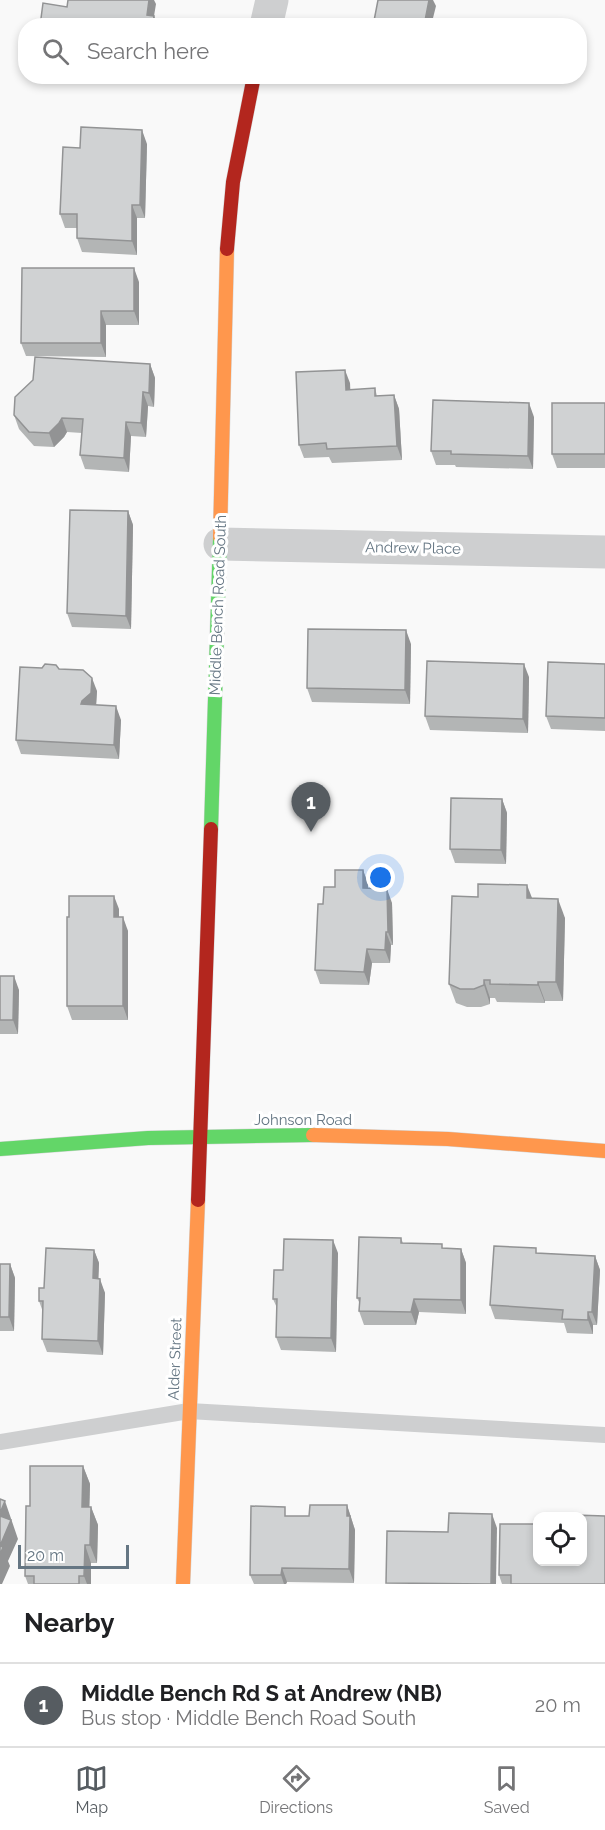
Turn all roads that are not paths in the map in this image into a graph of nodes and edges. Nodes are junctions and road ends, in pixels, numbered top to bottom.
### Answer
1 (272, 0) edge
2 (268, 18) edge
3 (252, 84) edge
4 (220, 544) junction
5 (605, 552) edge
6 (201, 1136) junction
7 (0, 1149) edge
8 (605, 1151) edge
9 (189, 1411) junction
10 (605, 1435) edge
11 (0, 1442) edge
12 (183, 1584) edge

1 - 2 street
3 - 4 street, Middle Bench Road South
4 - 5 street, Andrew Place
4 - 6 street, Middle Bench Road South
6 - 7 street, Johnson Road
6 - 8 street, Johnson Road
6 - 9 street, Alder Street
9 - 10 lane
9 - 11 lane
9 - 12 street, Alder Street

